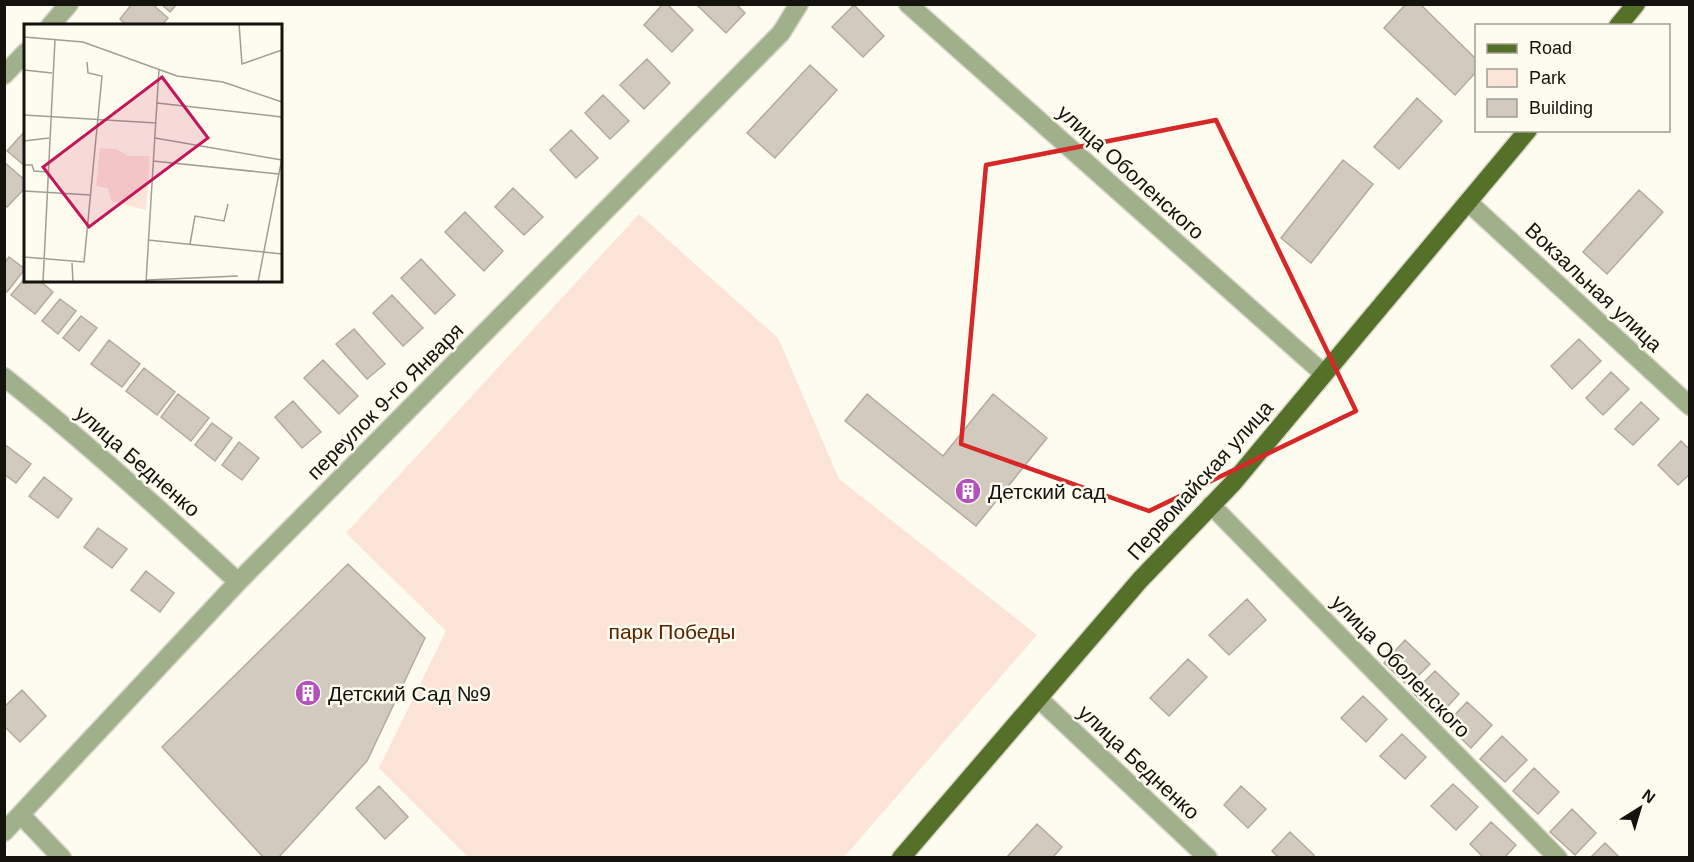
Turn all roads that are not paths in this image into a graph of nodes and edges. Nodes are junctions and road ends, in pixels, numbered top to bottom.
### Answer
1 (69, 4) edge
2 (799, 4) edge
3 (908, 4) edge
4 (1636, 4) edge
5 (52, 24) edge
6 (1620, 24) edge
7 (24, 54) edge
8 (4, 75) edge
9 (1526, 132) edge
10 (1468, 202) junction
11 (1324, 374) junction
12 (4, 377) edge
13 (1689, 406) edge
14 (1211, 505) junction
15 (238, 582) junction
16 (1039, 699) junction
17 (21, 815) junction
18 (4, 832) edge
19 (62, 858) edge
20 (901, 858) edge
21 (1208, 858) edge
22 (1558, 858) edge

1 - 5 street
2 - 15 street, переулок 9-го Января
3 - 11 street, улица Оболенского
4 - 6 main road
7 - 8 street
9 - 10 main road, Первомайская улица
10 - 11 main road, Первомайская улица
10 - 13 street, Вокзальная улица
11 - 14 main road, Первомайская улица
12 - 15 street, улица Бедненко
14 - 16 main road, Первомайская улица
14 - 22 street, улица Оболенского
15 - 17 street, переулок 9-го Января
16 - 20 main road, Первомайская улица
16 - 21 street, улица Бедненко
17 - 18 street, переулок 9-го Января
17 - 19 street

